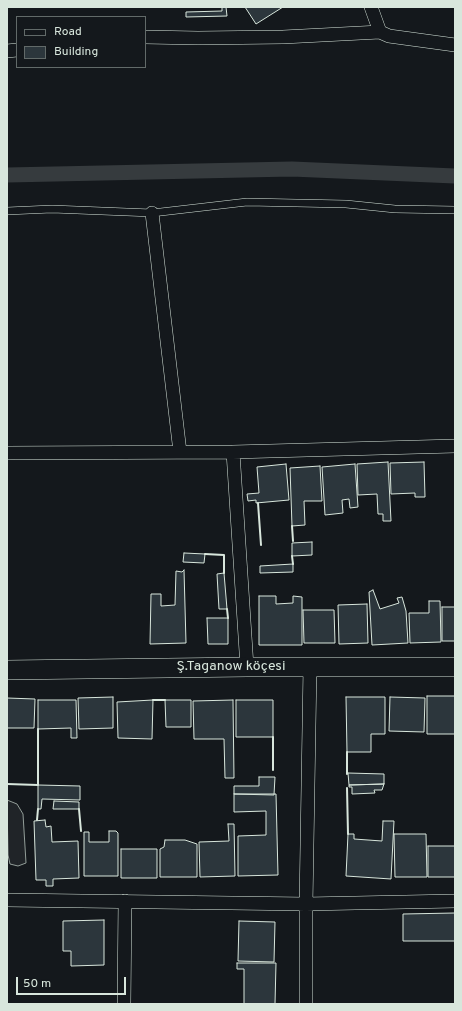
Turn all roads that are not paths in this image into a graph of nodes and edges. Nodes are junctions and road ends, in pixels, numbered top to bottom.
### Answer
1 (371, 7) edge
2 (380, 32) junction
3 (146, 37) edge
4 (455, 45) edge
5 (455, 210) edge
6 (7, 211) edge
7 (152, 213) junction
8 (455, 446) edge
9 (180, 452) junction
10 (233, 452) junction
11 (7, 453) edge
12 (455, 666) edge
13 (247, 667) junction
14 (310, 667) junction
15 (7, 670) edge
16 (7, 900) edge
17 (125, 901) junction
18 (455, 901) edge
19 (306, 904) junction
20 (124, 1004) edge
21 (306, 1004) edge

1 - 2 street
2 - 3 street
2 - 4 street
5 - 7 lane
6 - 7 lane
7 - 9 street
8 - 10 street
9 - 10 street
9 - 11 street
10 - 13 street
12 - 14 street, Ş.Taganow köçesi
13 - 14 street, Ş.Taganow köçesi
13 - 15 street, Ş.Taganow köçesi
14 - 19 street
16 - 17 street
17 - 19 street
17 - 20 street
18 - 19 street
19 - 21 street

